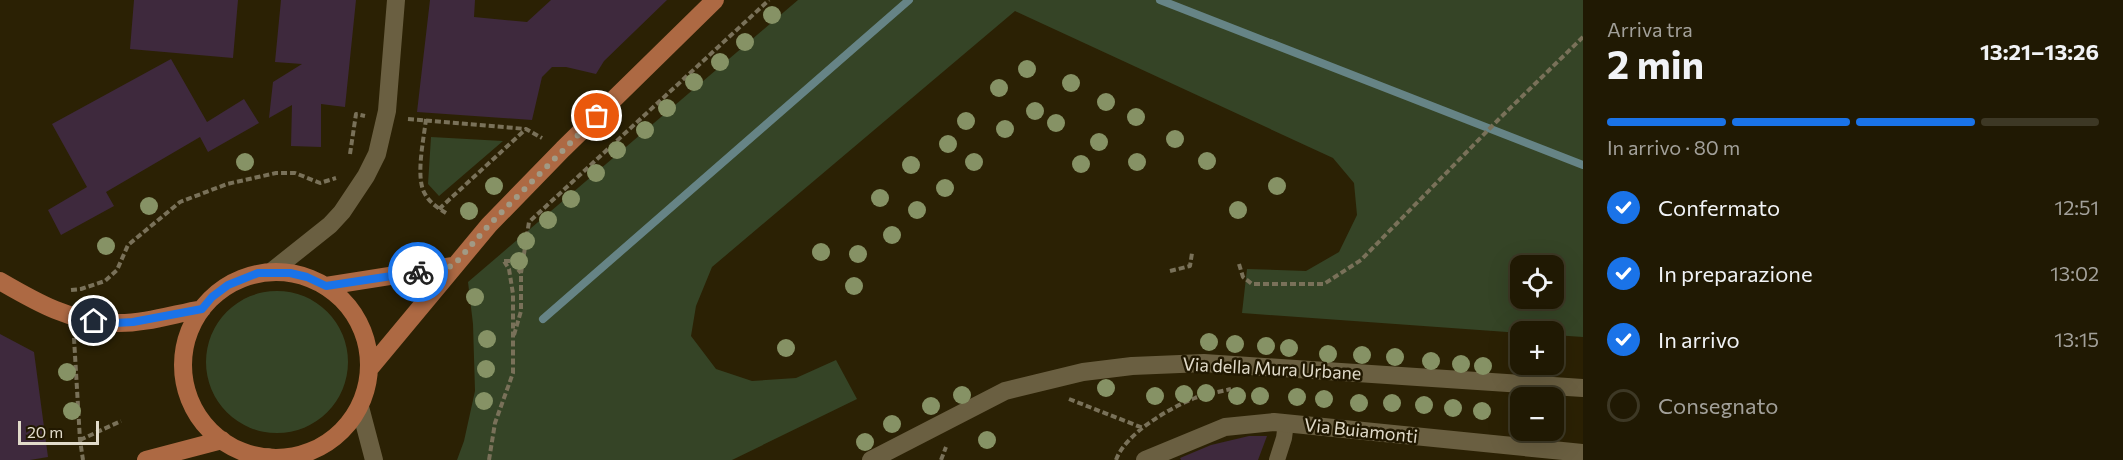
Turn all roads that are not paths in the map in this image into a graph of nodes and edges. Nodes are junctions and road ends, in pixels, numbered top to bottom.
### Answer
1 (396, 0) edge
2 (715, 0) edge
3 (453, 266) junction
4 (271, 272) junction
5 (0, 281) edge
6 (326, 286) junction
7 (202, 309) junction
8 (370, 368) junction
9 (1583, 388) edge
10 (360, 407) junction
11 (1286, 423) junction
12 (222, 440) junction
13 (1583, 453) edge
14 (269, 459) edge
15 (146, 460) edge
16 (374, 460) edge
17 (871, 460) edge
18 (1145, 460) edge
19 (1277, 460) edge

1 - 4 street
2 - 3 main road
3 - 6 main road
3 - 8 main road
4 - 6 main road
4 - 7 main road
5 - 7 main road
6 - 8 main road
7 - 12 main road
8 - 10 main road
9 - 17 street, Via della Mura Urbane
10 - 14 main road
10 - 16 street
11 - 13 street, Via Buiamonti
11 - 18 street, Via Buiamonti
11 - 19 lane
12 - 14 main road
12 - 15 main road

